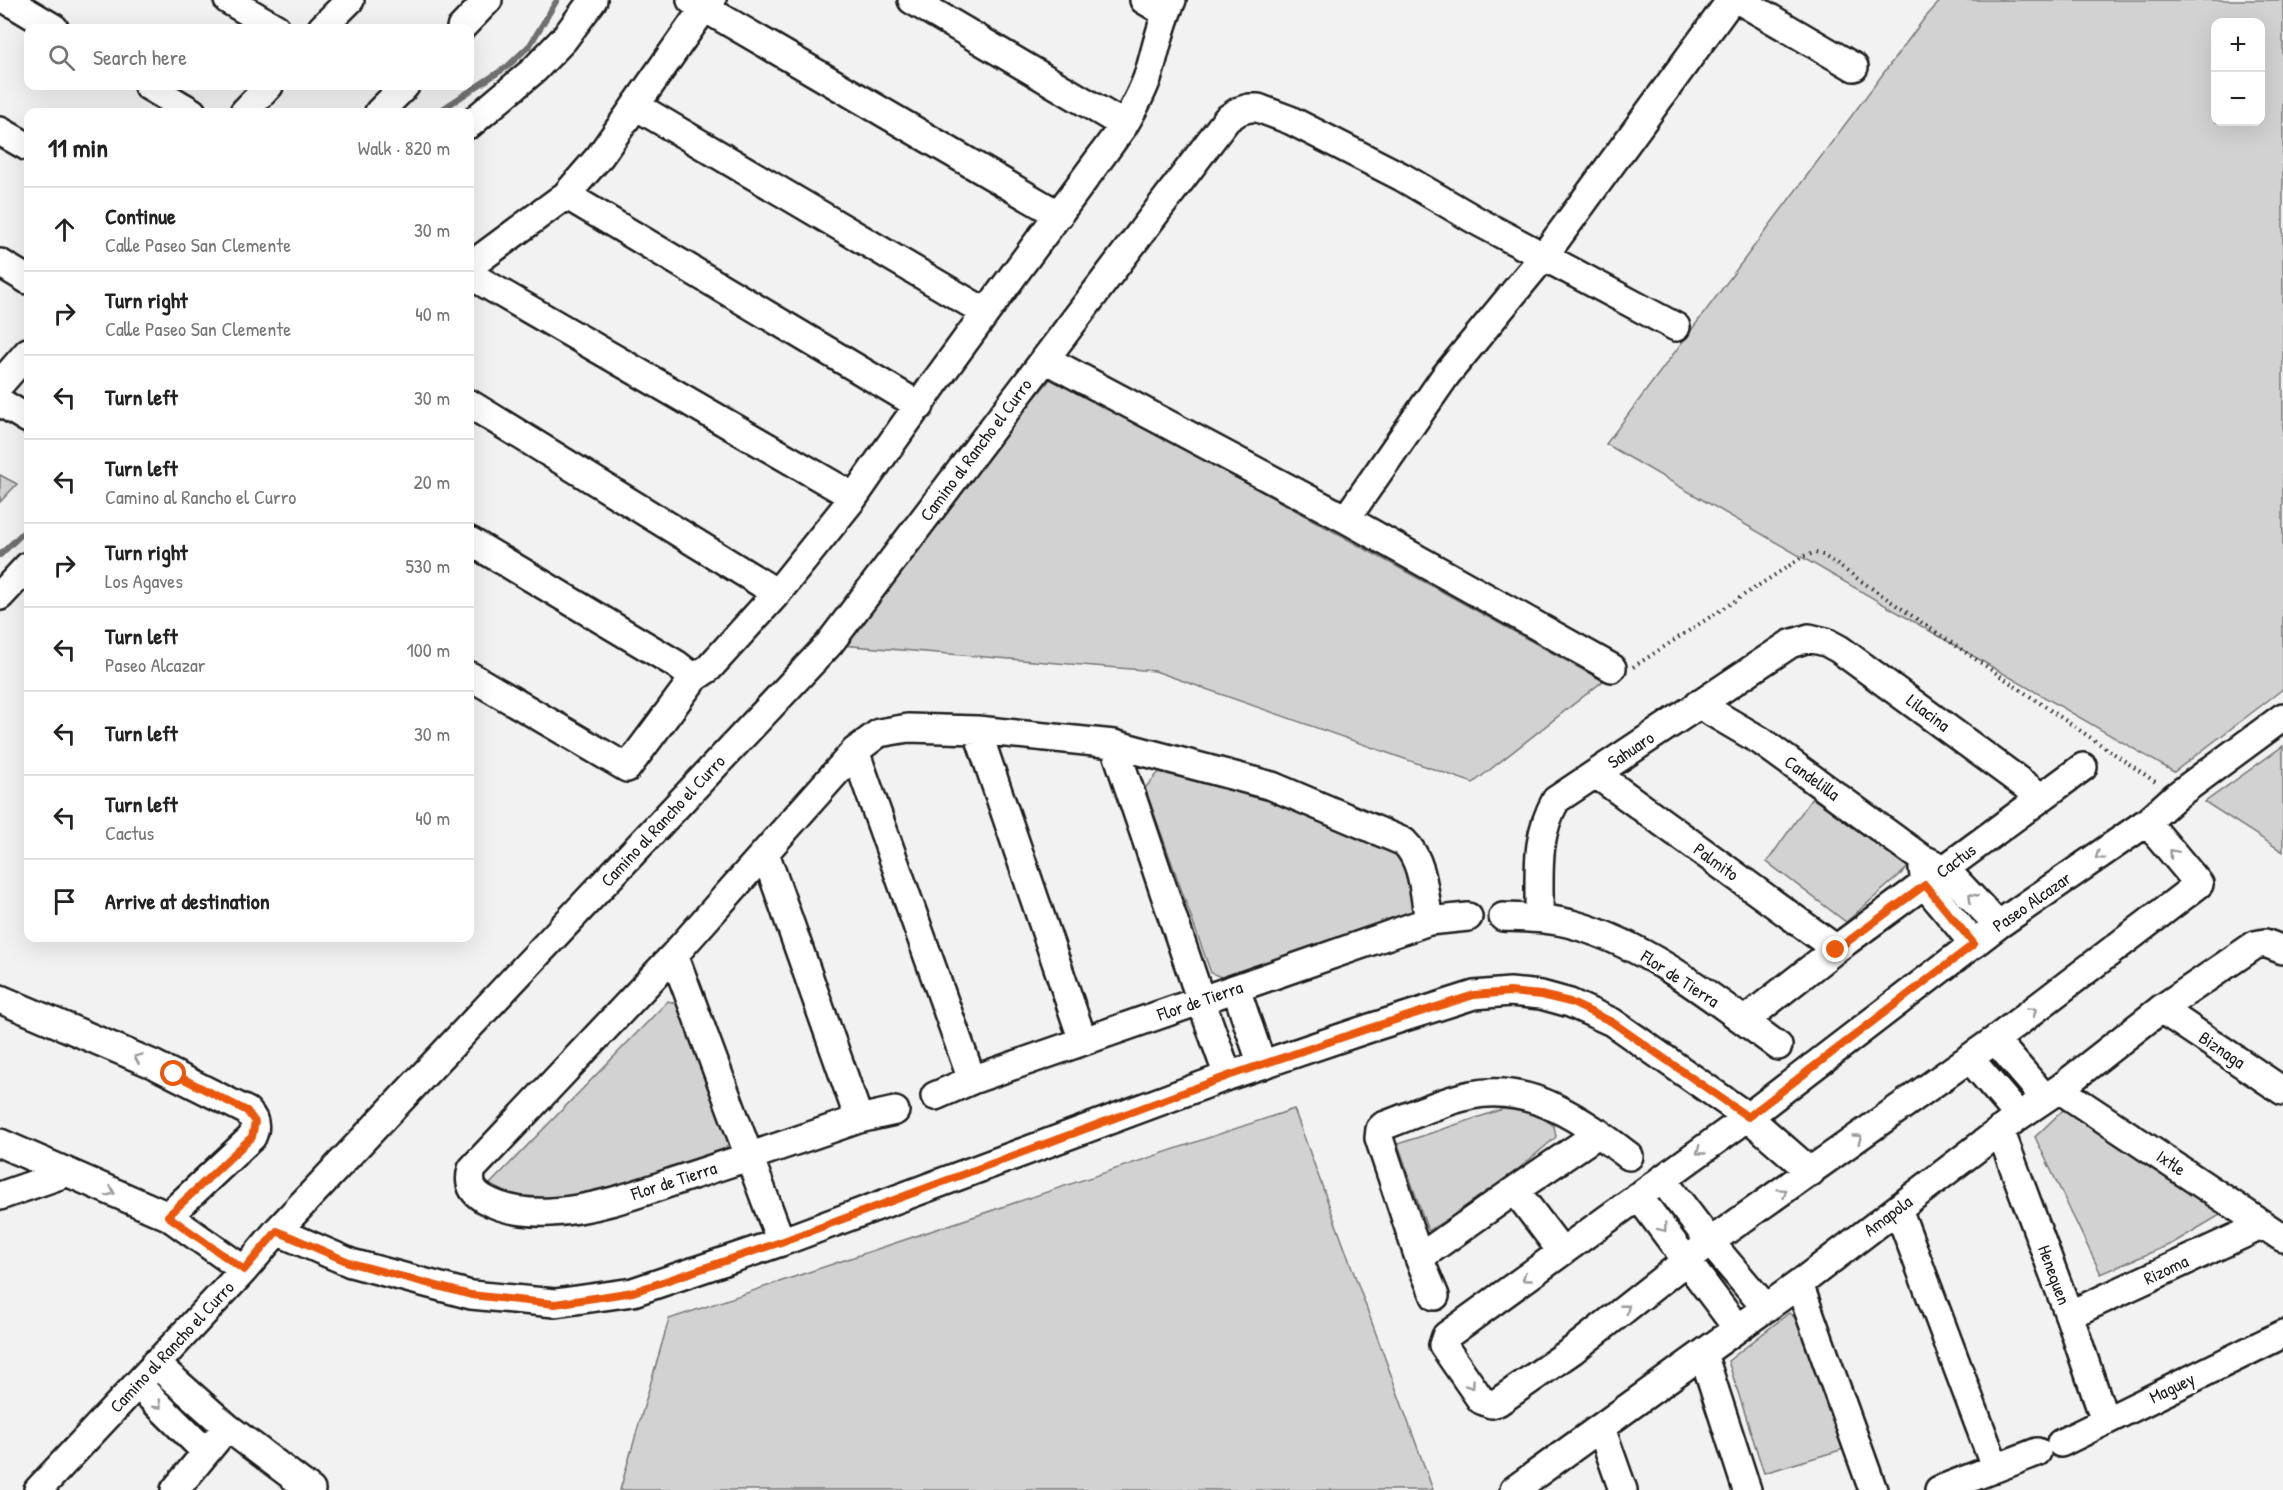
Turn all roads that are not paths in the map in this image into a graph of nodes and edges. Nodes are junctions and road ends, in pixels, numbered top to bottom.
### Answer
1 (7, 0) edge
2 (228, 0) edge
3 (350, 0) edge
4 (488, 0) edge
5 (593, 0) edge
6 (912, 0) edge
7 (1731, 0) edge
8 (1738, 0) edge
9 (702, 3) edge
10 (1161, 4) edge
11 (47, 24) edge
12 (269, 24) edge
13 (326, 24) edge
14 (464, 24) edge
15 (1854, 67) dead end
16 (155, 90) edge
17 (265, 90) edge
18 (401, 90) edge
19 (636, 106) junction
20 (185, 108) edge
21 (248, 108) edge
22 (383, 108) edge
23 (474, 121) edge
24 (1124, 125) junction
25 (0, 131) edge
26 (24, 145) edge
27 (566, 195) junction
28 (1059, 215) junction
29 (1544, 256) junction
30 (0, 263) edge
31 (474, 263) edge
32 (474, 277) edge
33 (24, 278) edge
34 (985, 312) junction
35 (1676, 327) dead end
36 (24, 357) edge
37 (1045, 359) junction
38 (0, 384) edge
39 (0, 402) edge
40 (474, 406) edge
41 (920, 406) junction
42 (24, 417) edge
43 (854, 497) junction
44 (1346, 519) junction
45 (474, 543) edge
46 (24, 570) edge
47 (777, 593) junction
48 (0, 596) edge
49 (1809, 638) joint
50 (1612, 668) road end
51 (474, 678) edge
52 (694, 678) junction
53 (1698, 704) junction
54 (2283, 717) edge
55 (976, 730) junction
56 (1114, 744) junction
57 (855, 751) junction
58 (2083, 766) dead end
59 (1596, 774) junction
60 (2041, 797) junction
61 (2147, 822) junction
62 (765, 853) junction
63 (1935, 877) junction
64 (1468, 917) dead end
65 (1503, 917) dead end
66 (1539, 918) junction
67 (1429, 921) junction
68 (1998, 925) junction
69 (1974, 944) junction
70 (2272, 947) edge
71 (1836, 950) junction
72 (674, 955) junction
73 (1236, 989) junction
74 (0, 999) edge
75 (1201, 1001) junction
76 (2161, 1009) junction
77 (1744, 1021) junction
78 (1995, 1040) junction
79 (1083, 1041) junction
80 (1778, 1046) dead end
81 (1969, 1058) junction
82 (1262, 1065) junction
83 (1228, 1076) junction
84 (972, 1080) junction
85 (2283, 1091) edge
86 (2052, 1094) junction
87 (934, 1096) dead end
88 (895, 1111) dead end
89 (1748, 1117) junction
90 (860, 1119) junction
91 (2010, 1123) junction
92 (1599, 1133) junction
93 (0, 1143) edge
94 (751, 1156) junction
95 (1629, 1156) dead end
96 (1811, 1172) junction
97 (66, 1173) junction
98 (1662, 1179) junction
99 (1515, 1190) junction
100 (0, 1196) edge
101 (1638, 1196) junction
102 (1898, 1209) junction
103 (168, 1216) junction
104 (277, 1231) junction
105 (2273, 1231) edge
106 (781, 1242) junction
107 (1710, 1242) junction
108 (1562, 1252) junction
109 (1419, 1258) junction
110 (1688, 1260) junction
111 (244, 1270) junction
112 (1799, 1284) junction
113 (1435, 1296) dead end
114 (1766, 1308) junction
115 (2069, 1315) junction
116 (1737, 1328) junction
117 (2283, 1334) edge
118 (1703, 1354) junction
119 (155, 1363) junction
120 (137, 1384) junction
121 (2105, 1421) junction
122 (227, 1427) junction
123 (1601, 1428) junction
124 (206, 1452) junction
125 (1995, 1467) junction
126 (38, 1490) edge
127 (175, 1490) edge
128 (311, 1490) edge
129 (1514, 1490) edge
130 (1623, 1490) edge
131 (1748, 1490) edge
132 (1873, 1490) edge
133 (1939, 1490) edge

1 - 11 street
2 - 12 street
3 - 13 street
4 - 14 street
5 - 23 street
6 - 24 street
7 - 29 street
8 - 15 street
9 - 19 street
9 - 28 street
10 - 24 street
16 - 20 street
17 - 21 street
18 - 22 street
19 - 27 street
19 - 34 street
24 - 28 street
25 - 26 street
27 - 31 street
27 - 41 street
28 - 34 street
29 - 35 street
29 - 37 street, Camino al Rancho el Curro
29 - 44 street
30 - 33 street
32 - 43 street
34 - 41 street
36 - 38 street
37 - 44 street
37 - 104 street, Camino al Rancho el Curro
39 - 42 street
40 - 47 street
41 - 43 street
43 - 47 street
44 - 50 street
45 - 52 street
46 - 48 street
47 - 52 street
49 - 53 street, Sahuaro
49 - 60 street, Lilacina
51 - 52 street
53 - 59 street, Sahuaro
53 - 63 street, Candelilla
54 - 61 street, Paseo Alcazar
55 - 56 street
55 - 57 street
55 - 79 street
56 - 67 street
56 - 75 street
57 - 62 street
57 - 84 street
58 - 60 street, Cactus
59 - 66 street, Sahuaro
59 - 71 street, Palmito
60 - 63 street, Cactus
61 -> 68 street, Paseo Alcazar
78 -> 61 street
62 - 72 street
62 - 90 street
68 -> 63 street
63 - 69 street
63 - 71 street, Cactus
64 - 67 street, Flor de Tierra
65 - 66 street, Flor de Tierra
66 - 77 street, Flor de Tierra
67 - 73 street, Flor de Tierra
68 - 69 street, Paseo Alcazar
69 - 89 street, Paseo Alcazar
70 - 76 street, Amapola
71 - 77 street, Cactus
72 - 94 street
72 - 94 street, Flor de Tierra
73 - 75 street, Flor de Tierra
73 - 82 street
103 -> 74 street
75 - 79 street, Flor de Tierra
75 - 83 street
76 - 85 street, Biznaga
76 - 86 street, Amapola
77 - 80 street, Flor de Tierra
78 - 81 street
78 - 86 street, Ixtle
79 - 84 street, Flor de Tierra
81 - 91 street
96 -> 81 street
82 - 83 street
82 - 89 street
83 - 106 street
84 - 87 street, Flor de Tierra
86 - 91 street, Amapola
86 - 105 street, Ixtle
88 - 90 street, Flor de Tierra
89 - 96 street
89 -> 98 street, Paseo Alcazar
90 - 94 street, Flor de Tierra
91 - 102 street, Amapola
91 - 115 street, Henequen
92 - 95 street
92 - 99 street
92 - 109 street
93 - 97 street
94 - 106 street
107 -> 96 street
97 - 100 street
97 -> 103 street
98 - 101 street, Paseo Alcazar
98 - 107 street
99 - 108 street
99 - 109 street
101 - 108 street, Paseo Alcazar
101 -> 110 street
102 - 112 street, Amapola
102 - 125 street
103 - 111 street
104 - 106 street
104 - 111 street, Camino al Rancho el Curro
105 - 115 street, Rizoma
107 - 110 street
107 - 114 street
108 -> 110 street, Paseo Alcazar
109 - 113 street
110 - 116 street
111 - 119 street, Camino al Rancho el Curro
112 - 114 street, Amapola
112 - 132 street
114 - 116 street, Amapola
115 - 121 street, Henequen
116 - 118 street, Amapola
117 - 121 street, Maguey
118 - 123 street, Amapola
118 - 131 street
119 - 120 street, Camino al Rancho el Curro
119 - 122 street
120 -> 124 street
120 - 126 street, Camino al Rancho el Curro
121 - 125 street, Maguey
122 - 124 street
122 - 128 street
123 - 129 street, Amapola
123 - 130 street
124 - 127 street
125 - 133 street, Maguey

